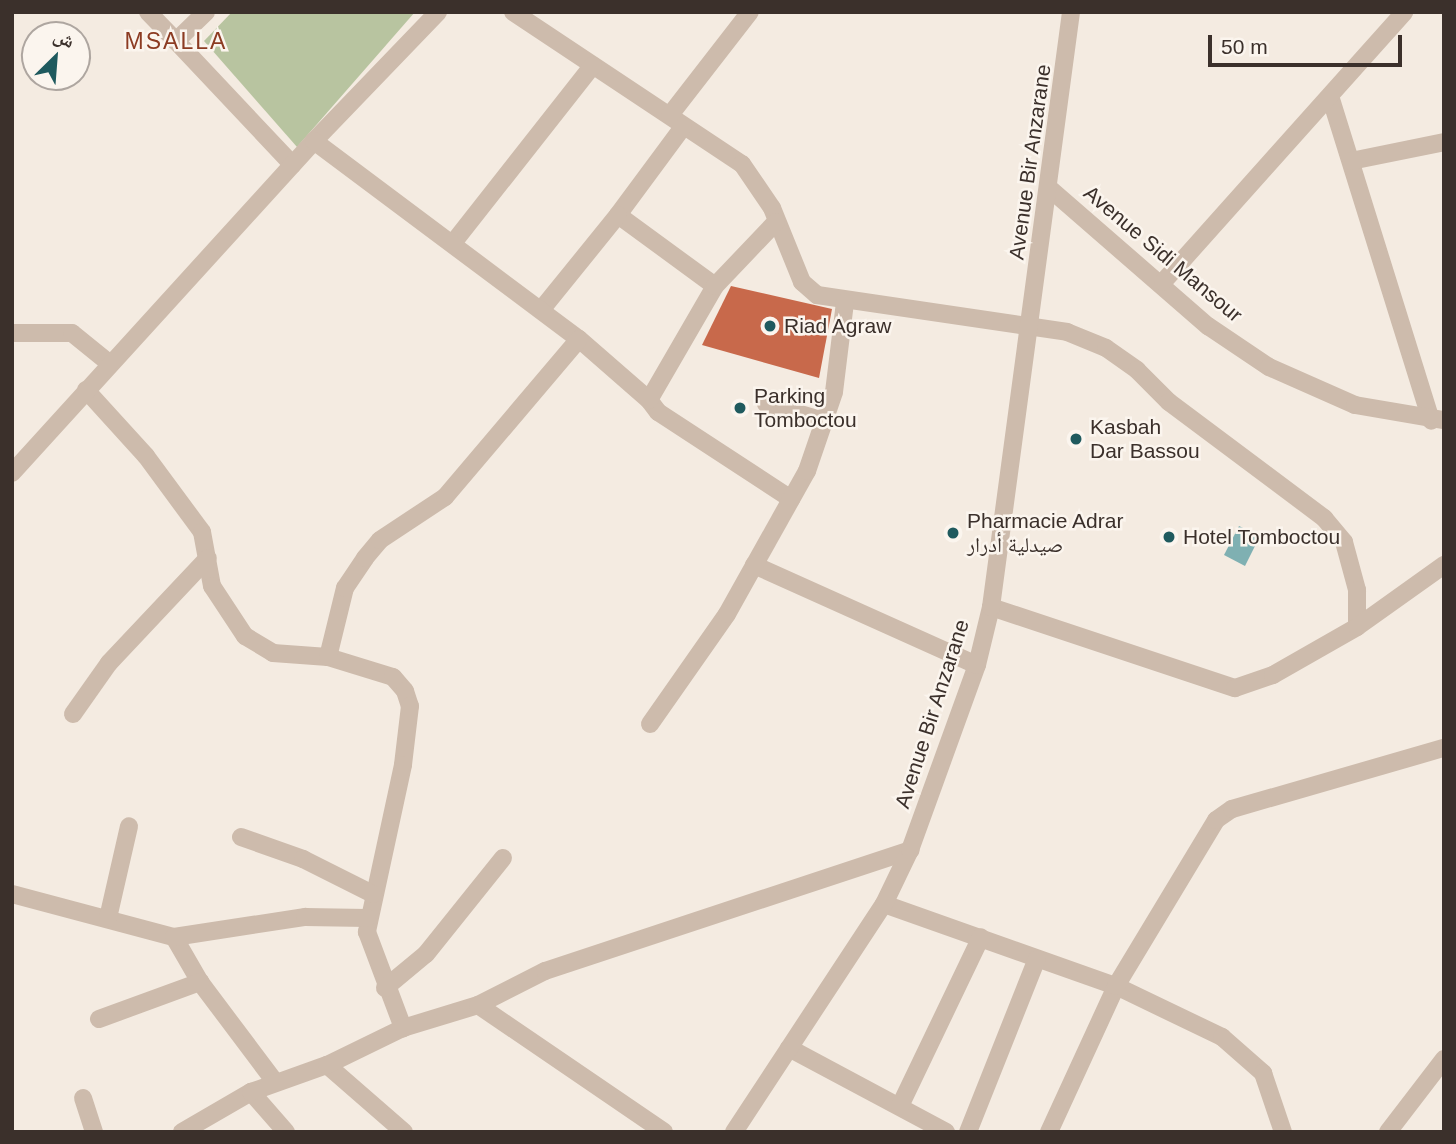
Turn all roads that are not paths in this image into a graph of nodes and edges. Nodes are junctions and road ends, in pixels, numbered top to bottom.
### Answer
1 (148, 12) edge
2 (206, 12) edge
3 (438, 12) edge
4 (513, 12) edge
5 (750, 12) edge
6 (1071, 12) edge
7 (1404, 12) edge
8 (176, 41) junction
9 (593, 65) junction
10 (1330, 96) junction
11 (676, 121) junction
12 (314, 141) junction
13 (1444, 142) edge
14 (1351, 161) junction
15 (293, 165) junction
16 (1049, 188) junction
17 (618, 215) junction
18 (776, 222) junction
19 (453, 243) junction
20 (1163, 282) junction
21 (715, 286) junction
22 (845, 303) junction
23 (541, 310) junction
24 (1030, 325) junction
25 (12, 333) edge
26 (579, 339) junction
27 (108, 362) junction
28 (86, 390) junction
29 (649, 400) junction
30 (766, 404) dead end
31 (824, 421) junction
32 (1438, 421) edge
33 (12, 473) edge
34 (791, 499) junction
35 (208, 558) junction
36 (754, 565) junction
37 (1444, 565) edge
38 (991, 607) junction
39 (1357, 626) junction
40 (328, 657) junction
41 (976, 665) junction
42 (73, 714) dead end
43 (650, 724) dead end
44 (1444, 748) edge
45 (129, 826) dead end
46 (241, 837) dead end
47 (910, 850) junction
48 (503, 858) dead end
49 (12, 894) edge
50 (373, 894) junction
51 (884, 904) junction
52 (108, 918) junction
53 (367, 918) junction
54 (174, 937) junction
55 (981, 937) junction
56 (1037, 959) junction
57 (200, 982) junction
58 (1116, 985) junction
59 (385, 988) junction
60 (478, 1005) junction
61 (99, 1019) dead end
62 (402, 1028) junction
63 (789, 1048) junction
64 (1444, 1059) edge
65 (327, 1065) junction
66 (275, 1082) junction
67 (251, 1092) junction
68 (83, 1098) dead end
69 (900, 1106) junction
70 (94, 1132) edge
71 (182, 1132) edge
72 (286, 1132) edge
73 (404, 1132) edge
74 (664, 1132) edge
75 (734, 1132) edge
76 (946, 1132) edge
77 (968, 1132) edge
78 (1049, 1132) edge
79 (1283, 1132) edge
80 (1388, 1132) edge

1 - 8 street
2 - 8 street
3 - 12 street
4 - 9 street
5 - 11 street
6 - 16 street, Avenue Bir Anzarane
7 - 10 street
8 - 15 street
9 - 11 street
9 - 19 street
10 - 14 street
10 - 20 street
11 - 17 street
11 - 18 street
12 - 15 street
12 - 19 street
13 - 14 street
14 - 32 street
15 - 27 street
16 - 20 street, Avenue Sidi Mansour
16 - 24 street, Avenue Bir Anzarane
17 - 21 street
17 - 23 street
18 - 21 street
18 - 22 street
19 - 23 street
20 - 32 street, Avenue Sidi Mansour
21 - 29 street
22 - 24 street
22 - 31 street
23 - 26 street
24 - 38 street, Avenue Bir Anzarane
24 - 39 street
25 - 27 street
26 - 29 street
26 - 40 street
27 - 28 street
28 - 33 street
28 - 35 street
29 - 34 street
30 - 31 street
31 - 34 street
34 - 36 street
35 - 40 street
35 - 42 street
36 - 41 street
36 - 43 street
37 - 39 street
38 - 39 street
38 - 41 street, Avenue Bir Anzarane
40 - 50 street
41 - 47 street, Avenue Bir Anzarane
44 - 58 street
45 - 52 street
46 - 50 street
47 - 51 street, Avenue Bir Anzarane
47 - 60 street
48 - 59 street
49 - 52 street
50 - 53 street
51 - 55 street
51 - 63 street, Avenue Bir Anzarane
52 - 54 street
53 - 54 street
53 - 59 street
54 - 57 street
55 - 56 street
55 - 69 street
56 - 58 street
56 - 77 street
57 - 61 street
57 - 66 street
58 - 78 street
58 - 79 street
59 - 62 street
60 - 62 street
60 - 74 street
62 - 65 street
63 - 69 street
63 - 75 street, Avenue Bir Anzarane
64 - 80 street
65 - 66 street
65 - 73 street
66 - 67 street
67 - 71 street
67 - 72 street
68 - 70 street
69 - 76 street

